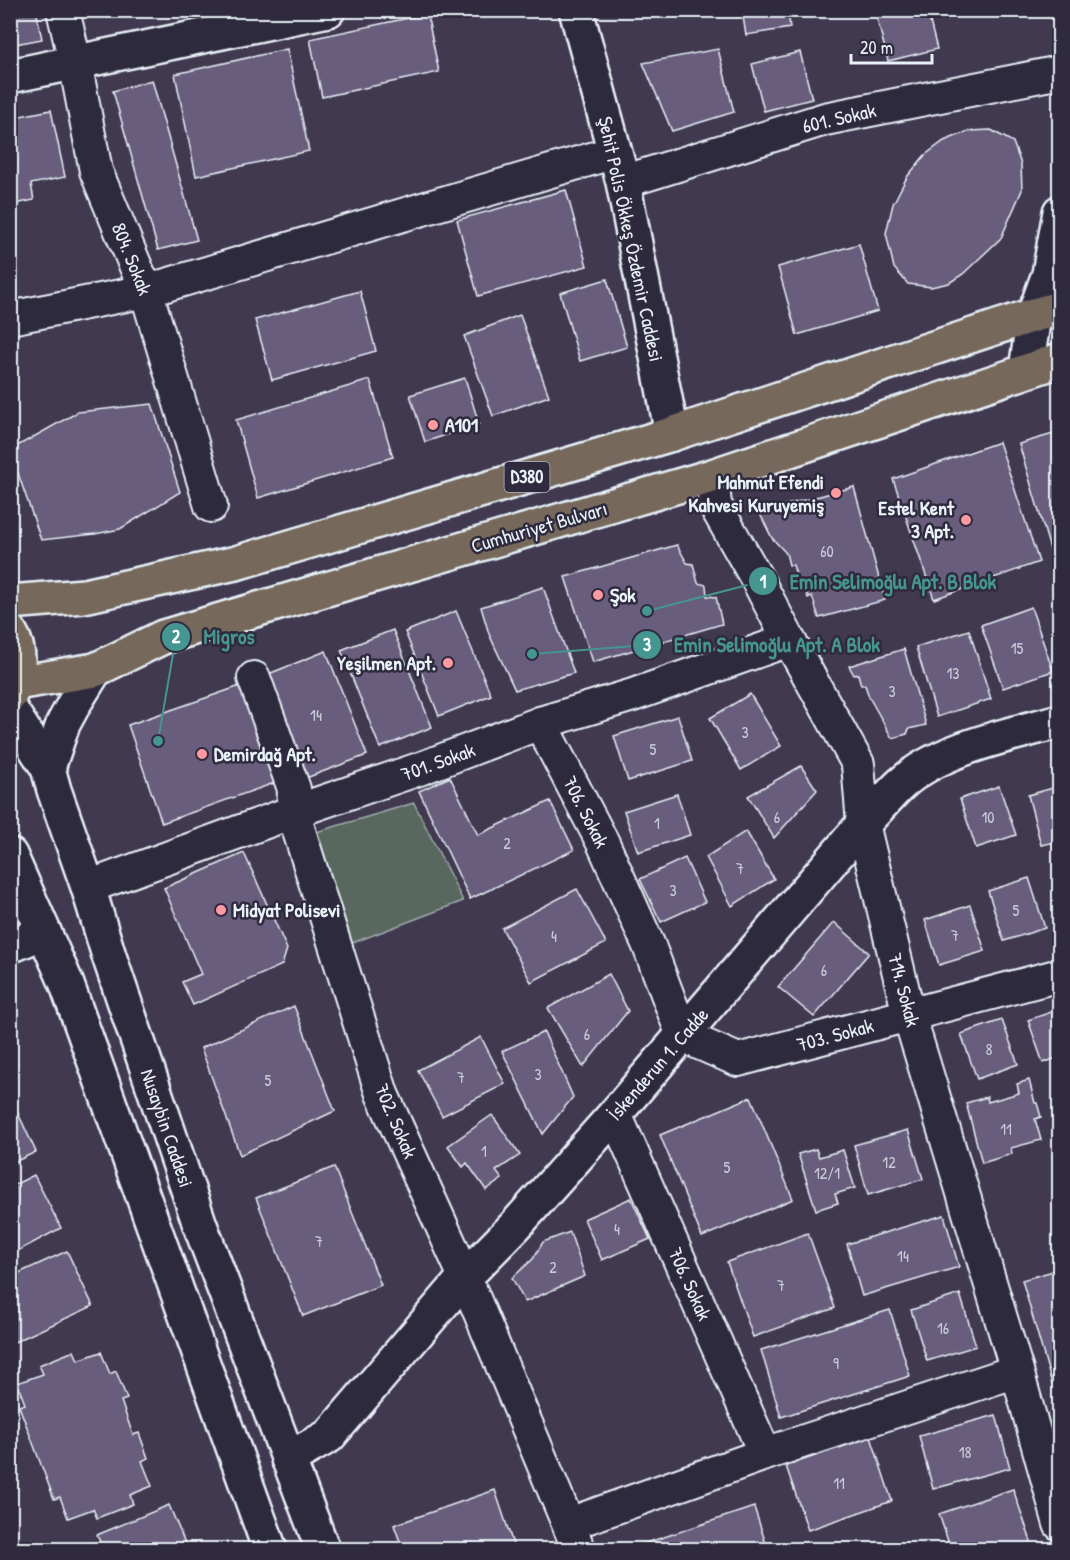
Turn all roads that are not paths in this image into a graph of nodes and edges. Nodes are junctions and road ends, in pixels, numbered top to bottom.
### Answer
1 (63, 10) edge
2 (328, 10) edge
3 (576, 10) edge
4 (293, 14) edge
5 (75, 62) junction
6 (1059, 72) edge
7 (10, 76) edge
8 (619, 167) junction
9 (1059, 212) edge
10 (146, 291) junction
11 (1047, 311) edge
12 (10, 318) edge
13 (1059, 360) edge
14 (1026, 370) junction
15 (672, 434) junction
16 (712, 476) junction
17 (211, 506) dead end
18 (10, 602) edge
19 (10, 632) edge
20 (789, 640) junction
21 (95, 670) junction
22 (254, 678) dead end
23 (12, 696) edge
24 (1059, 722) edge
25 (540, 723) junction
26 (48, 768) junction
27 (293, 812) junction
28 (863, 824) junction
29 (10, 855) edge
30 (88, 887) junction
31 (44, 932) junction
32 (10, 946) edge
33 (1059, 975) edge
34 (909, 1015) junction
35 (683, 1036) junction
36 (615, 1114) junction
37 (465, 1277) junction
38 (1017, 1371) junction
39 (765, 1454) junction
40 (288, 1459) junction
41 (1059, 1524) edge
42 (574, 1537) edge
43 (270, 1550) edge
44 (322, 1550) edge

1 - 5 street, 804. Sokak
2 - 4 street
3 - 8 street, Şehit Polis Ökkeş Özdemir Caddesi
4 - 5 street
5 - 7 street
5 - 10 street, 804. Sokak
6 - 8 street, 601. Sokak
8 - 10 street, 601. Sokak
8 - 15 street, Şehit Polis Ökkeş Özdemir Caddesi
9 - 11 street
10 - 12 street, 601. Sokak
10 - 17 street, 804. Sokak
11 - 14 street
11 - 15 main road, D380
13 - 14 main road, Cumhuriyet Bulvarı
14 - 16 main road, Cumhuriyet Bulvarı
15 - 18 main road, D380
16 - 20 street, 714. Sokak
16 - 21 main road, Cumhuriyet Bulvarı
19 - 23 main road
20 - 25 street, 701. Sokak
20 - 28 street, 714. Sokak
21 - 23 main road, Cumhuriyet Bulvarı
21 - 26 street
22 - 27 street, 702. Sokak
23 - 26 street, Nusaybin Caddesi
24 - 28 street, İskenderun 1. Cadde
25 - 27 street, 701. Sokak
25 - 35 street, 706. Sokak
26 - 30 street, Nusaybin Caddesi
27 - 30 street, 701. Sokak
27 - 37 street, 702. Sokak
28 - 34 street, 714. Sokak
28 - 35 street, İskenderun 1. Cadde
29 - 31 street
30 - 40 street, Nusaybin Caddesi
31 - 32 street
31 - 43 street
33 - 34 street, 703. Sokak
34 - 35 street, 703. Sokak
34 - 38 street, 714. Sokak
35 - 36 street, İskenderun 1. Cadde
36 - 37 street, İskenderun 1. Cadde
36 - 39 street, 706. Sokak
37 - 40 street, İskenderun 1. Cadde
37 - 42 street, 702. Sokak
38 - 39 street
38 - 41 street, 714. Sokak
39 - 42 street
40 - 44 street, Nusaybin Caddesi

